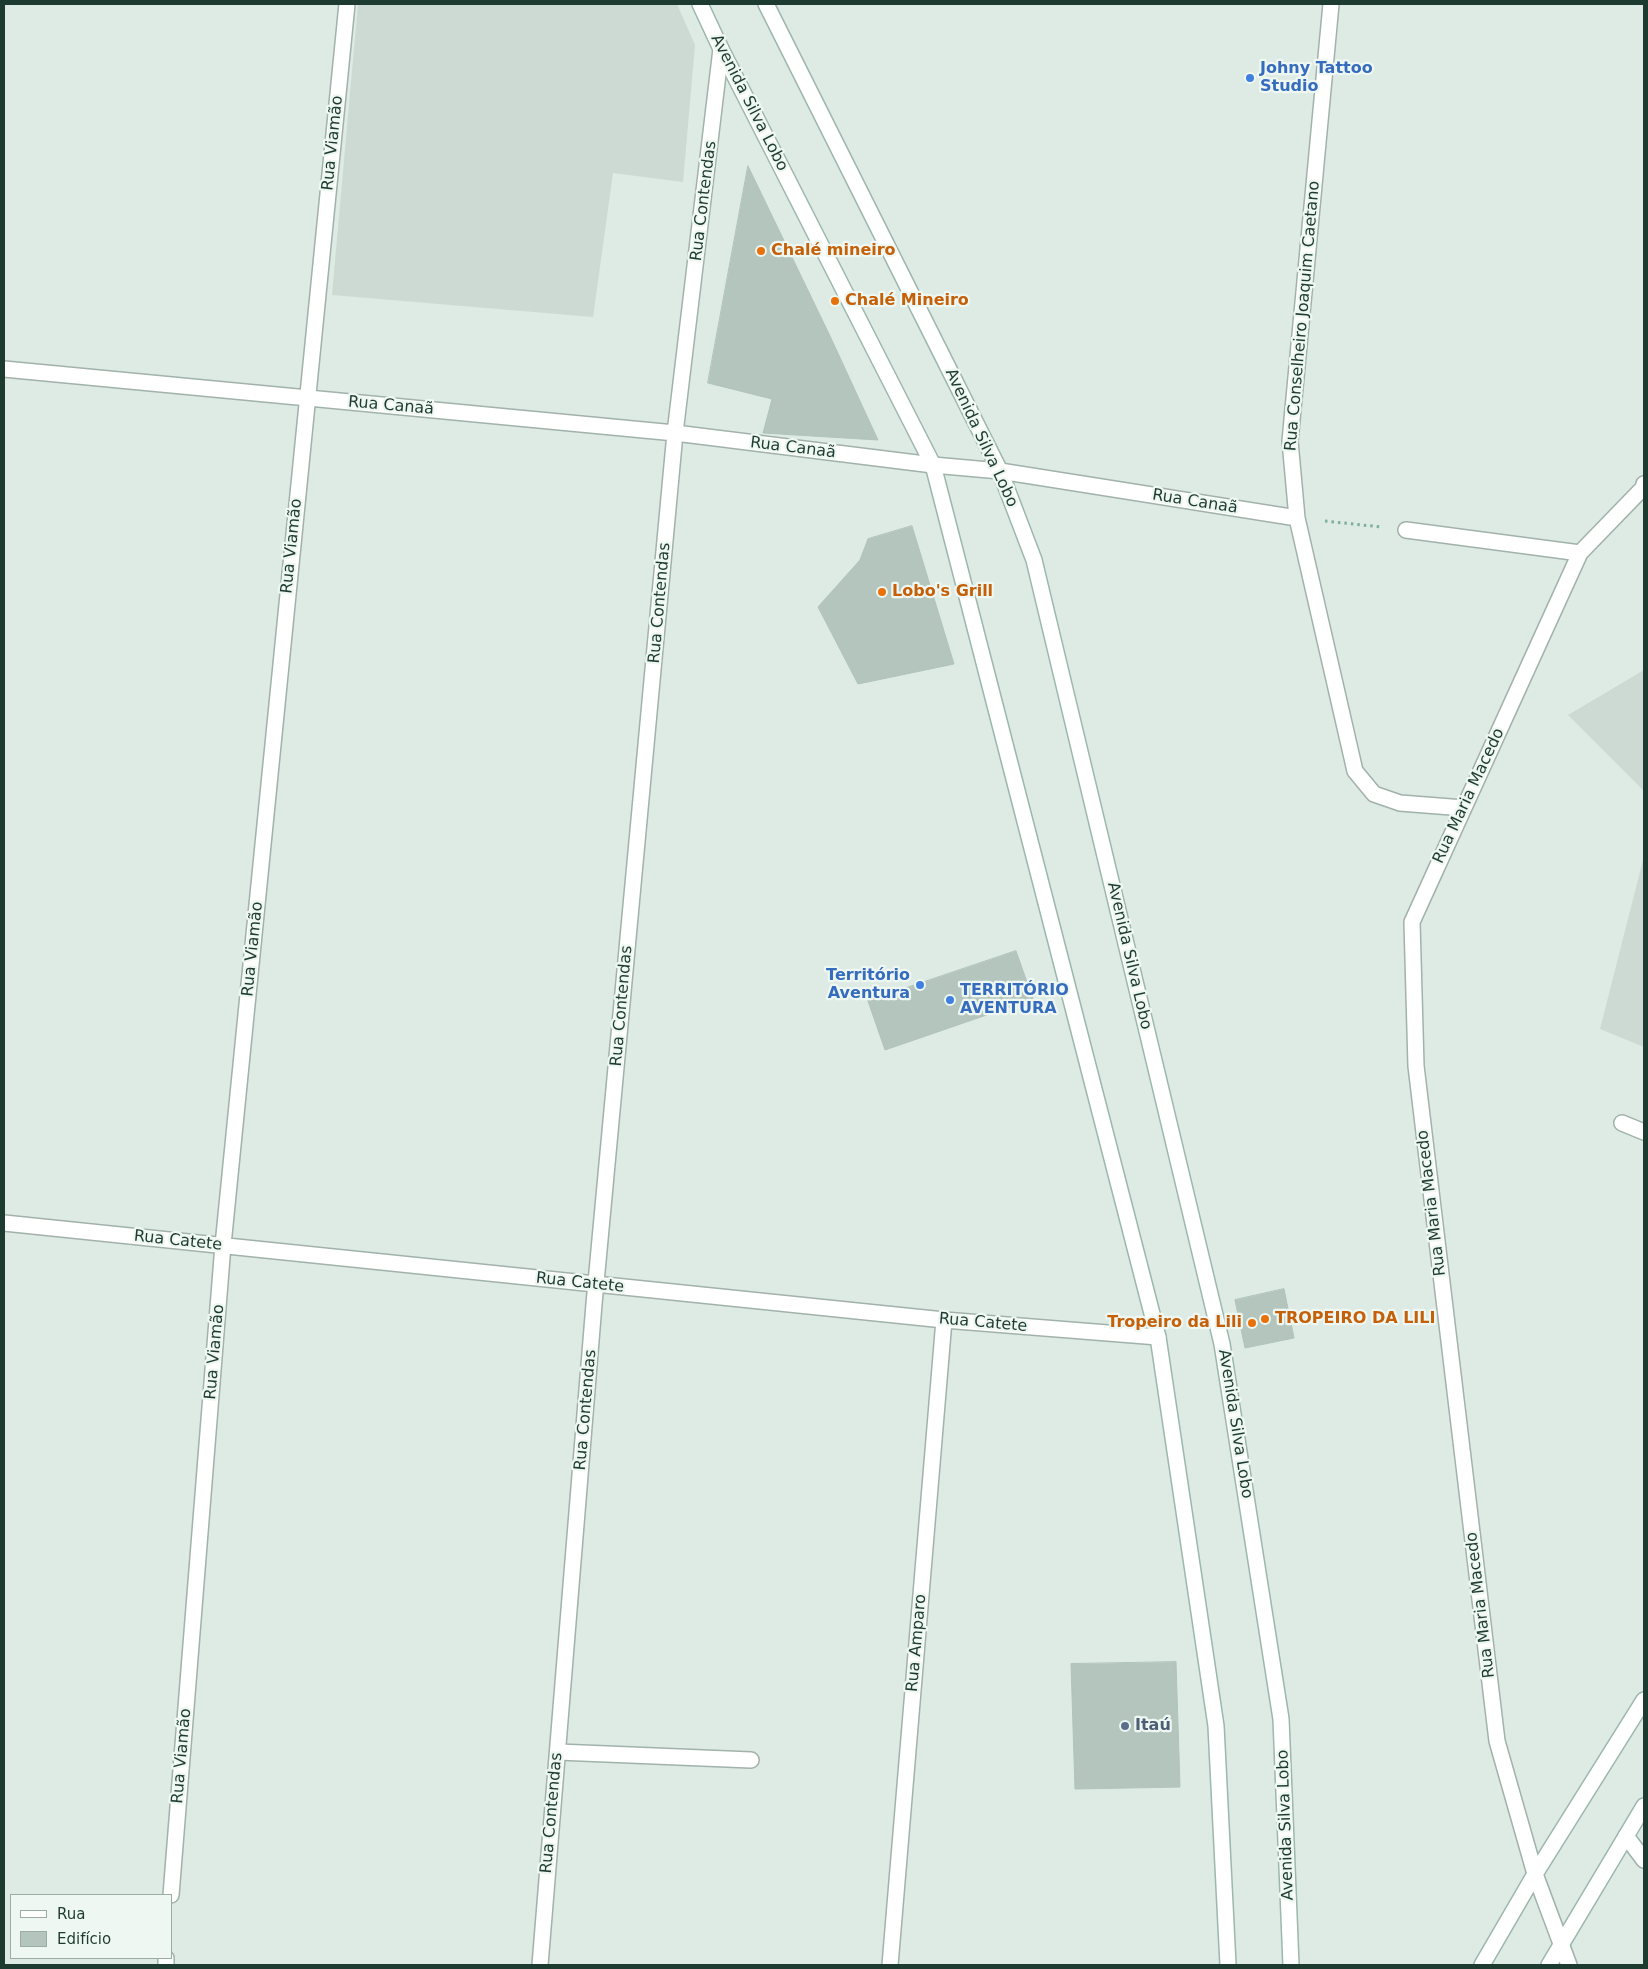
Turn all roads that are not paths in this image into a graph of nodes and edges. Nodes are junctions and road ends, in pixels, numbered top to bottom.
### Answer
1 (347, 4) edge
2 (700, 4) edge
3 (766, 4) edge
4 (1331, 4) edge
5 (721, 49) junction
6 (4, 369) edge
7 (307, 398) junction
8 (675, 433) junction
9 (933, 466) junction
10 (1000, 470) junction
11 (1644, 487) edge
12 (1297, 518) junction
13 (1406, 530) road end
14 (1580, 553) junction
15 (1464, 808) junction
16 (1622, 1123) dead end
17 (1644, 1132) edge
18 (4, 1223) edge
19 (223, 1245) junction
20 (597, 1285) junction
21 (944, 1320) junction
22 (1158, 1337) junction
23 (1644, 1700) edge
24 (558, 1752) junction
25 (751, 1760) dead end
26 (1644, 1806) edge
27 (1626, 1836) junction
28 (1644, 1860) edge
29 (1535, 1874) junction
30 (171, 1894) edge
31 (1560, 1946) junction
32 (540, 1965) edge
33 (890, 1965) edge
34 (1228, 1965) edge
35 (1291, 1965) edge
36 (1482, 1965) edge
37 (1549, 1965) edge
38 (1569, 1965) edge

1 - 7 street, Rua Viamão
2 - 5 street, Avenida Silva Lobo
3 - 10 street, Avenida Silva Lobo
4 - 12 street, Rua Conselheiro Joaquim Caetano
5 - 8 street, Rua Contendas
5 - 9 street, Avenida Silva Lobo
6 - 7 street, Rua Canaã
7 - 8 street, Rua Canaã
7 - 19 street, Rua Viamão
8 - 9 street, Rua Canaã
8 - 20 street, Rua Contendas
9 - 10 street, Rua Canaã
9 - 22 street, Avenida Silva Lobo
10 - 12 street, Rua Canaã
10 - 35 street, Avenida Silva Lobo
11 - 14 street, Rua Maria Macedo
12 - 15 street, Rua Conselheiro Joaquim Caetano
13 - 14 street
14 - 15 street, Rua Maria Macedo
15 - 29 street, Rua Maria Macedo
16 - 17 street
18 - 19 street, Rua Catete
19 - 20 street, Rua Catete
19 - 30 street, Rua Viamão
20 - 21 street, Rua Catete
20 - 24 street, Rua Contendas
21 - 22 street, Rua Catete
21 - 33 street, Rua Amparo
22 - 34 street, Avenida Silva Lobo
23 - 29 street
24 - 25 street
24 - 32 street, Rua Contendas
26 - 27 street
27 - 28 street
27 - 31 street
29 - 31 street, Rua Maria Macedo
29 - 36 street
31 - 37 street
31 - 38 street, Rua Maria Macedo

